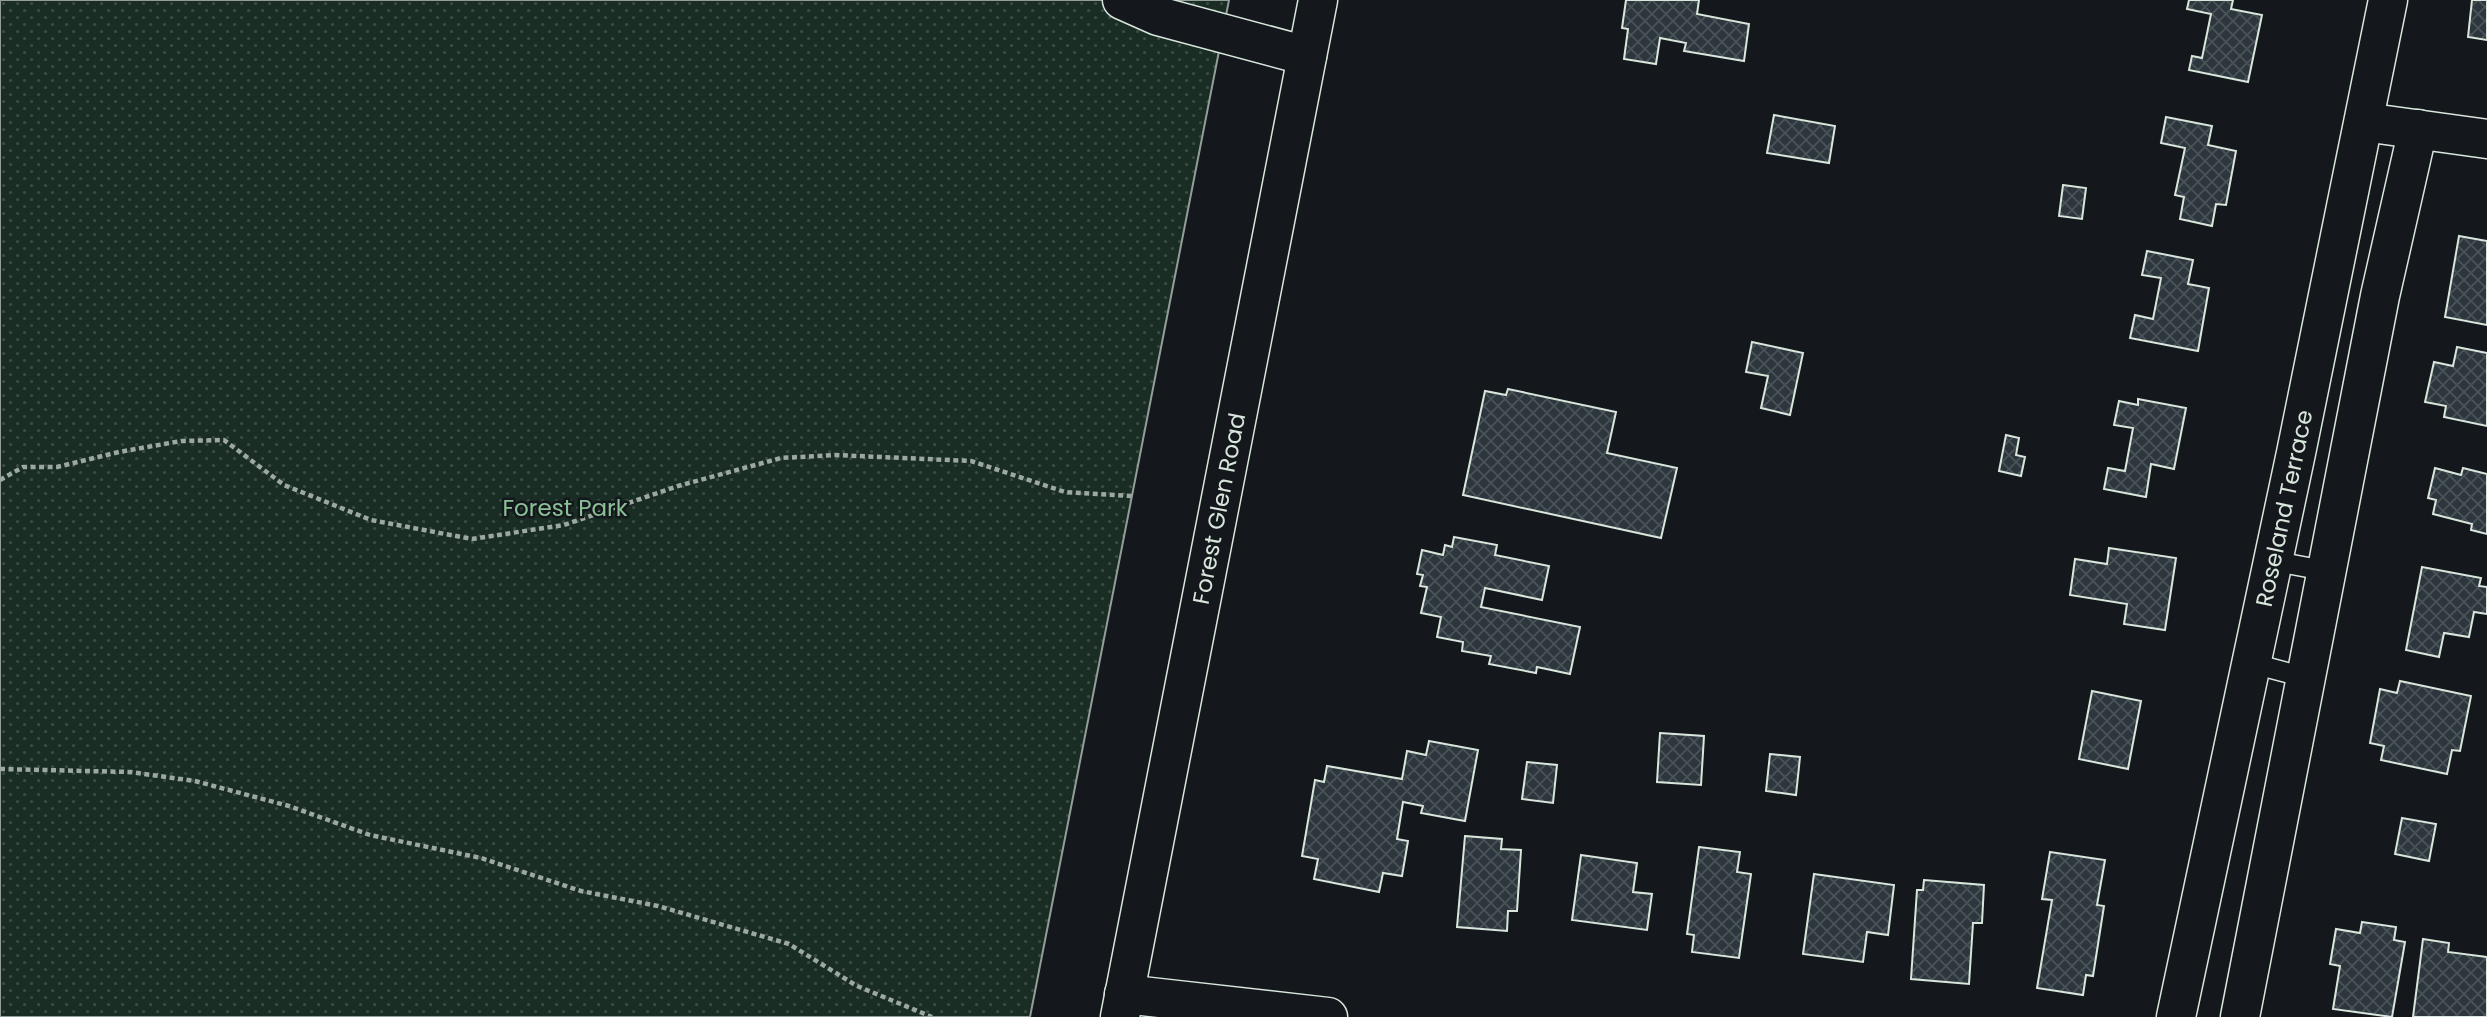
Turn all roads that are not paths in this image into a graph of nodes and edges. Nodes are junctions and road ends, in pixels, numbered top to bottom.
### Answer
1 (1122, 0) edge
2 (1318, 0) edge
3 (2388, 0) edge
4 (1307, 55) junction
5 (2364, 122) junction
6 (2418, 130) junction
7 (2487, 139) edge
8 (2273, 561) junction
9 (2327, 572) junction
10 (2251, 663) junction
11 (2307, 678) junction
12 (1122, 1006) edge
13 (1328, 1017) edge
14 (2176, 1017) edge
15 (2240, 1017) edge

1 - 4 street
2 - 4 street, Forest Glen Road
3 - 5 street, Roseland Terrace
4 - 12 street, Forest Glen Road
5 - 6 street
5 - 8 street, Roseland Terrace
6 - 7 street
6 - 9 street
8 - 9 lane
8 - 10 street, Roseland Terrace
9 - 11 street
10 - 11 lane
10 - 14 street, Roseland Terrace
11 - 15 street
12 - 13 street

